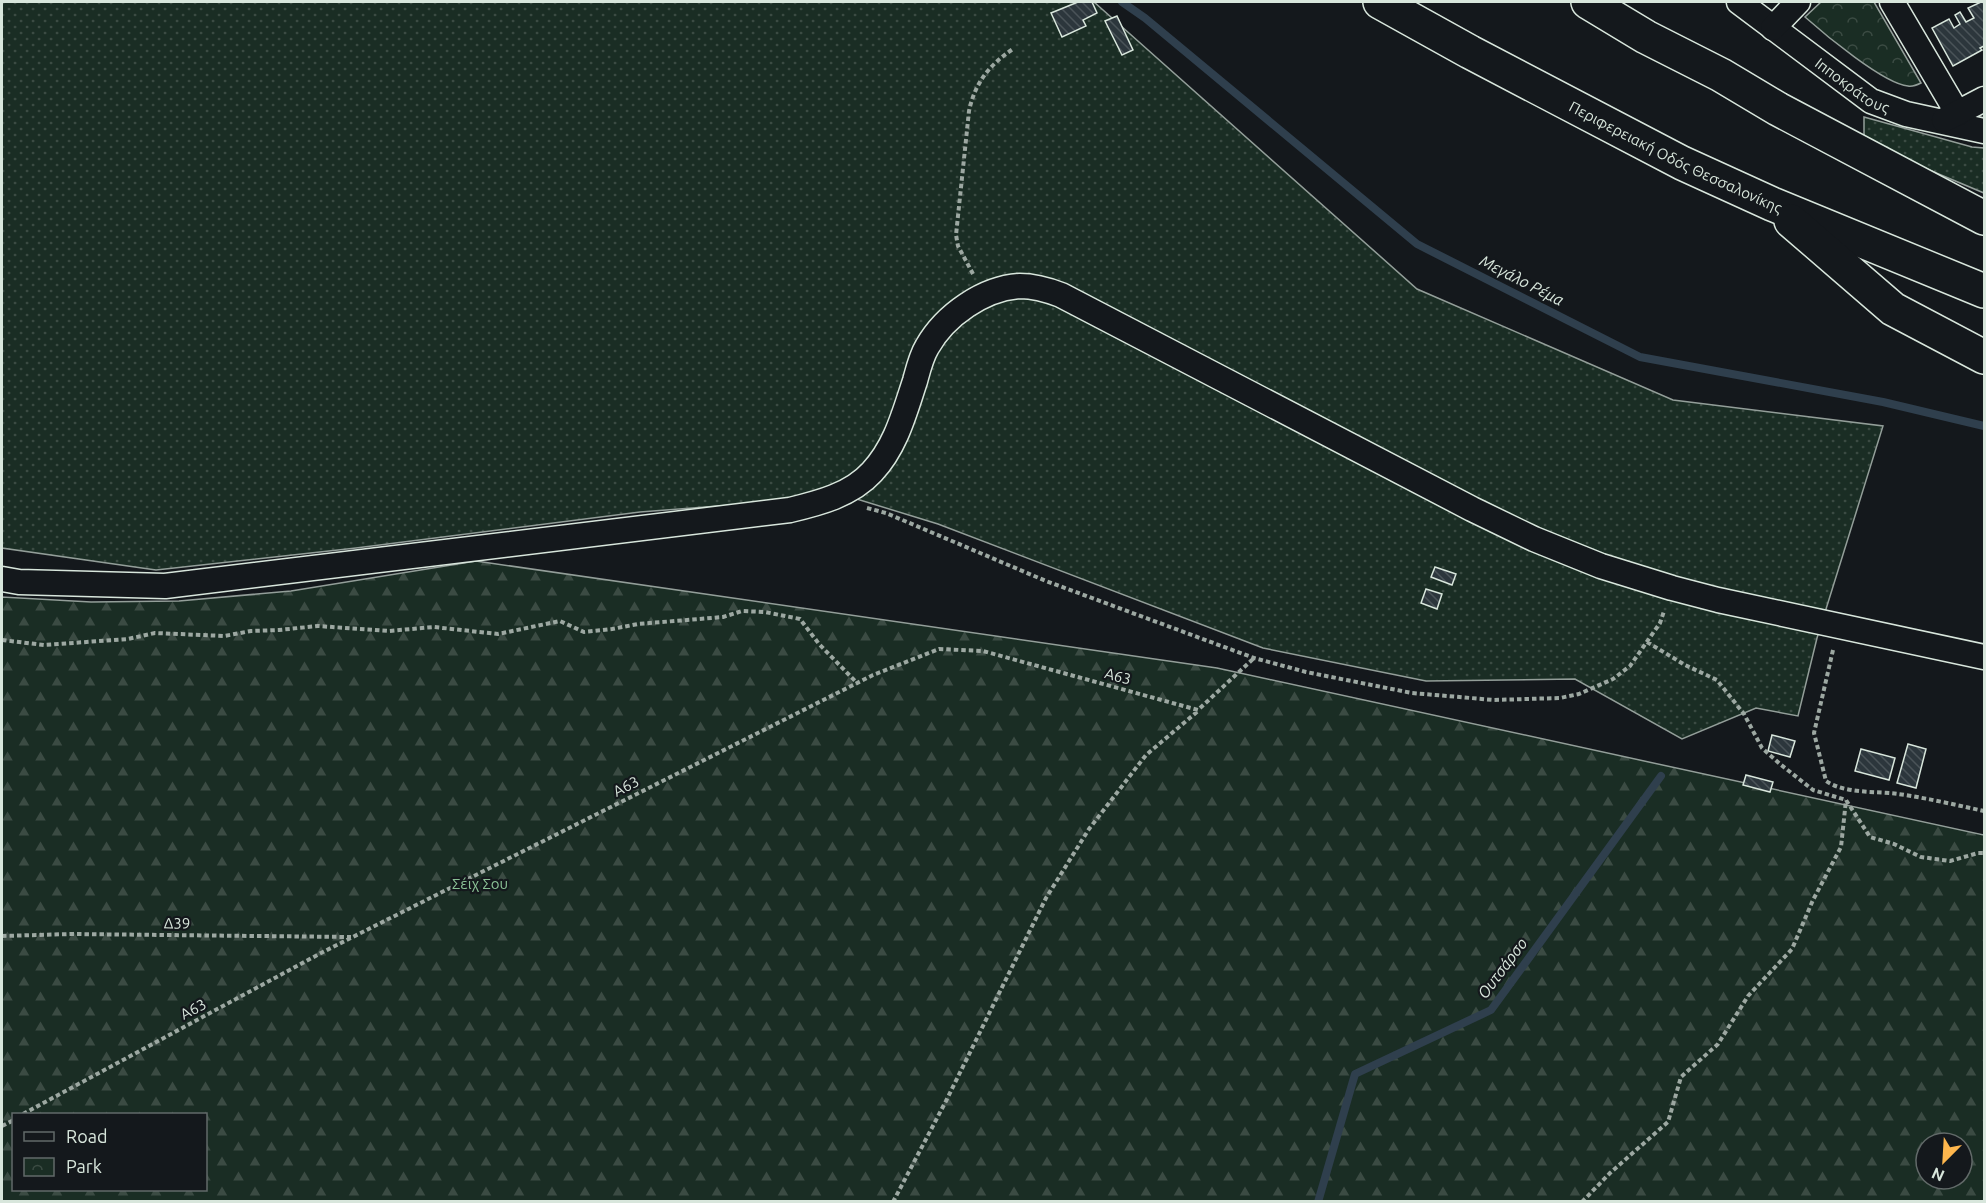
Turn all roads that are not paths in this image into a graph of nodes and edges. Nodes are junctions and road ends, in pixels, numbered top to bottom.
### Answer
1 (1380, 2) edge
2 (1588, 2) edge
3 (1739, 2) edge
4 (1798, 2) edge
5 (1892, 2) edge
6 (1773, 28) junction
7 (1984, 99) edge
8 (1949, 117) junction
9 (1984, 130) edge
10 (1772, 204) junction
11 (1984, 217) edge
12 (1984, 291) edge
13 (1984, 357) edge
14 (2, 579) edge
15 (1984, 657) edge

1 - 10 highway, Περιφερειακή Οδός Θεσσαλονίκης
2 - 11 highway
3 - 6 street, Ιπποκράτους
4 - 6 street
5 - 8 street
6 - 8 street, Ιπποκράτους
7 - 8 street
8 - 9 street, Ιπποκράτους
10 - 12 highway, Περιφερειακή Οδός Θεσσαλονίκης
10 - 13 highway
14 - 15 street

